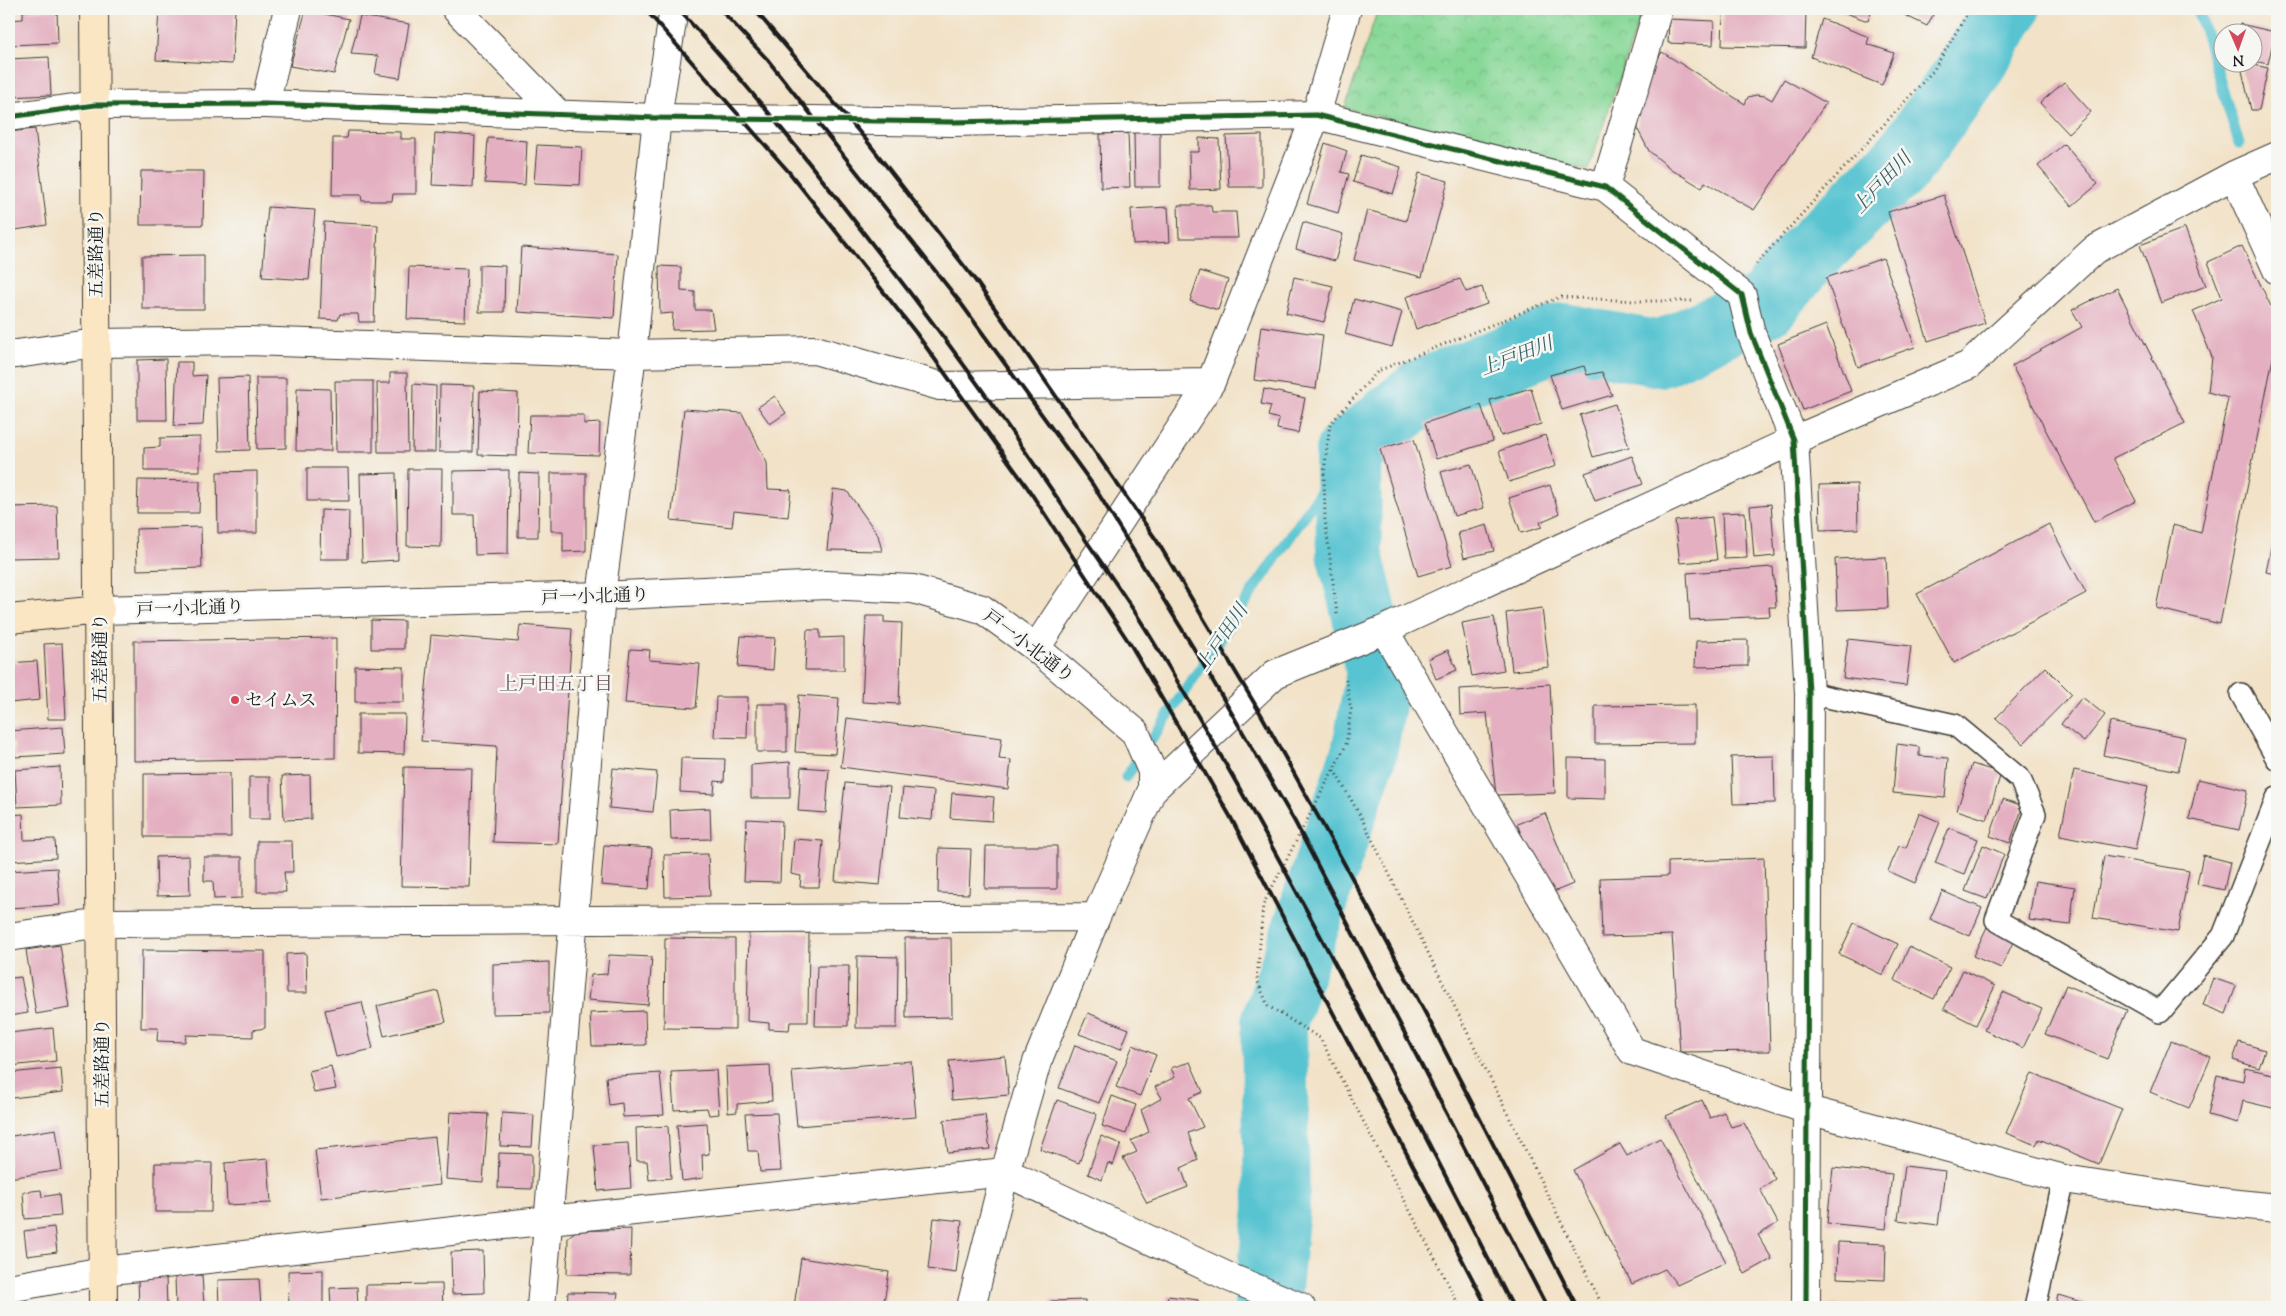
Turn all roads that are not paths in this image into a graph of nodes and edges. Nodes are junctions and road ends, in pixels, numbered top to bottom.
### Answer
1 (94, 9) edge
2 (288, 9) edge
3 (456, 9) edge
4 (674, 9) edge
5 (1348, 9) edge
6 (1658, 9) edge
7 (265, 104) junction
8 (95, 106) junction
9 (1316, 115) junction
10 (560, 116) junction
11 (9, 117) edge
12 (657, 118) junction
13 (2277, 156) edge
14 (2234, 175) junction
15 (1605, 188) junction
16 (2277, 270) edge
17 (96, 343) junction
18 (632, 354) junction
19 (9, 356) edge
20 (1211, 382) junction
21 (1794, 440) junction
22 (601, 596) junction
23 (100, 610) junction
24 (9, 619) edge
25 (1383, 631) junction
26 (1036, 648) junction
27 (1809, 693) junction
28 (2241, 694) dead end
29 (2277, 759) edge
30 (1152, 780) junction
31 (2277, 798) edge
32 (1096, 917) junction
33 (574, 919) junction
34 (101, 923) junction
35 (9, 937) edge
36 (1808, 1110) junction
37 (1005, 1172) junction
38 (2064, 1179) junction
39 (2277, 1208) edge
40 (549, 1220) junction
41 (103, 1271) junction
42 (9, 1288) edge
43 (103, 1307) edge
44 (541, 1307) edge
45 (971, 1307) edge
46 (1301, 1307) edge
47 (1806, 1307) edge
48 (2035, 1307) edge

1 - 8 main road, 五差路通り
2 - 7 street
3 - 10 street
4 - 12 street
5 - 9 street
6 - 15 street
7 - 8 street
7 - 10 street
8 - 11 street
8 - 17 main road, 五差路通り
9 - 12 street
9 - 15 street
9 - 20 street
10 - 12 street
12 - 18 street
13 - 14 street
14 - 16 street
14 - 21 street
15 - 21 street
17 - 18 street
17 - 19 street
17 - 23 main road, 五差路通り
18 - 20 street
18 - 22 street
20 - 26 street
21 - 25 street
21 - 27 street
22 - 23 street, 戸一小北通り
22 - 26 street, 戸一小北通り
22 - 33 street
23 - 24 main road, 戸一小北通り
23 - 34 main road, 五差路通り
25 - 30 street
25 - 36 street
26 - 30 street, 戸一小北通り
27 - 31 lane
27 - 36 street
28 - 29 lane
30 - 32 street
32 - 33 street
32 - 37 street
33 - 34 street
33 - 40 street
34 - 35 street
34 - 41 main road, 五差路通り
36 - 38 street
36 - 47 street
37 - 40 street
37 - 45 street
37 - 46 street
38 - 39 street
38 - 48 lane
40 - 41 street
40 - 44 street
41 - 42 street
41 - 43 main road, 五差路通り

